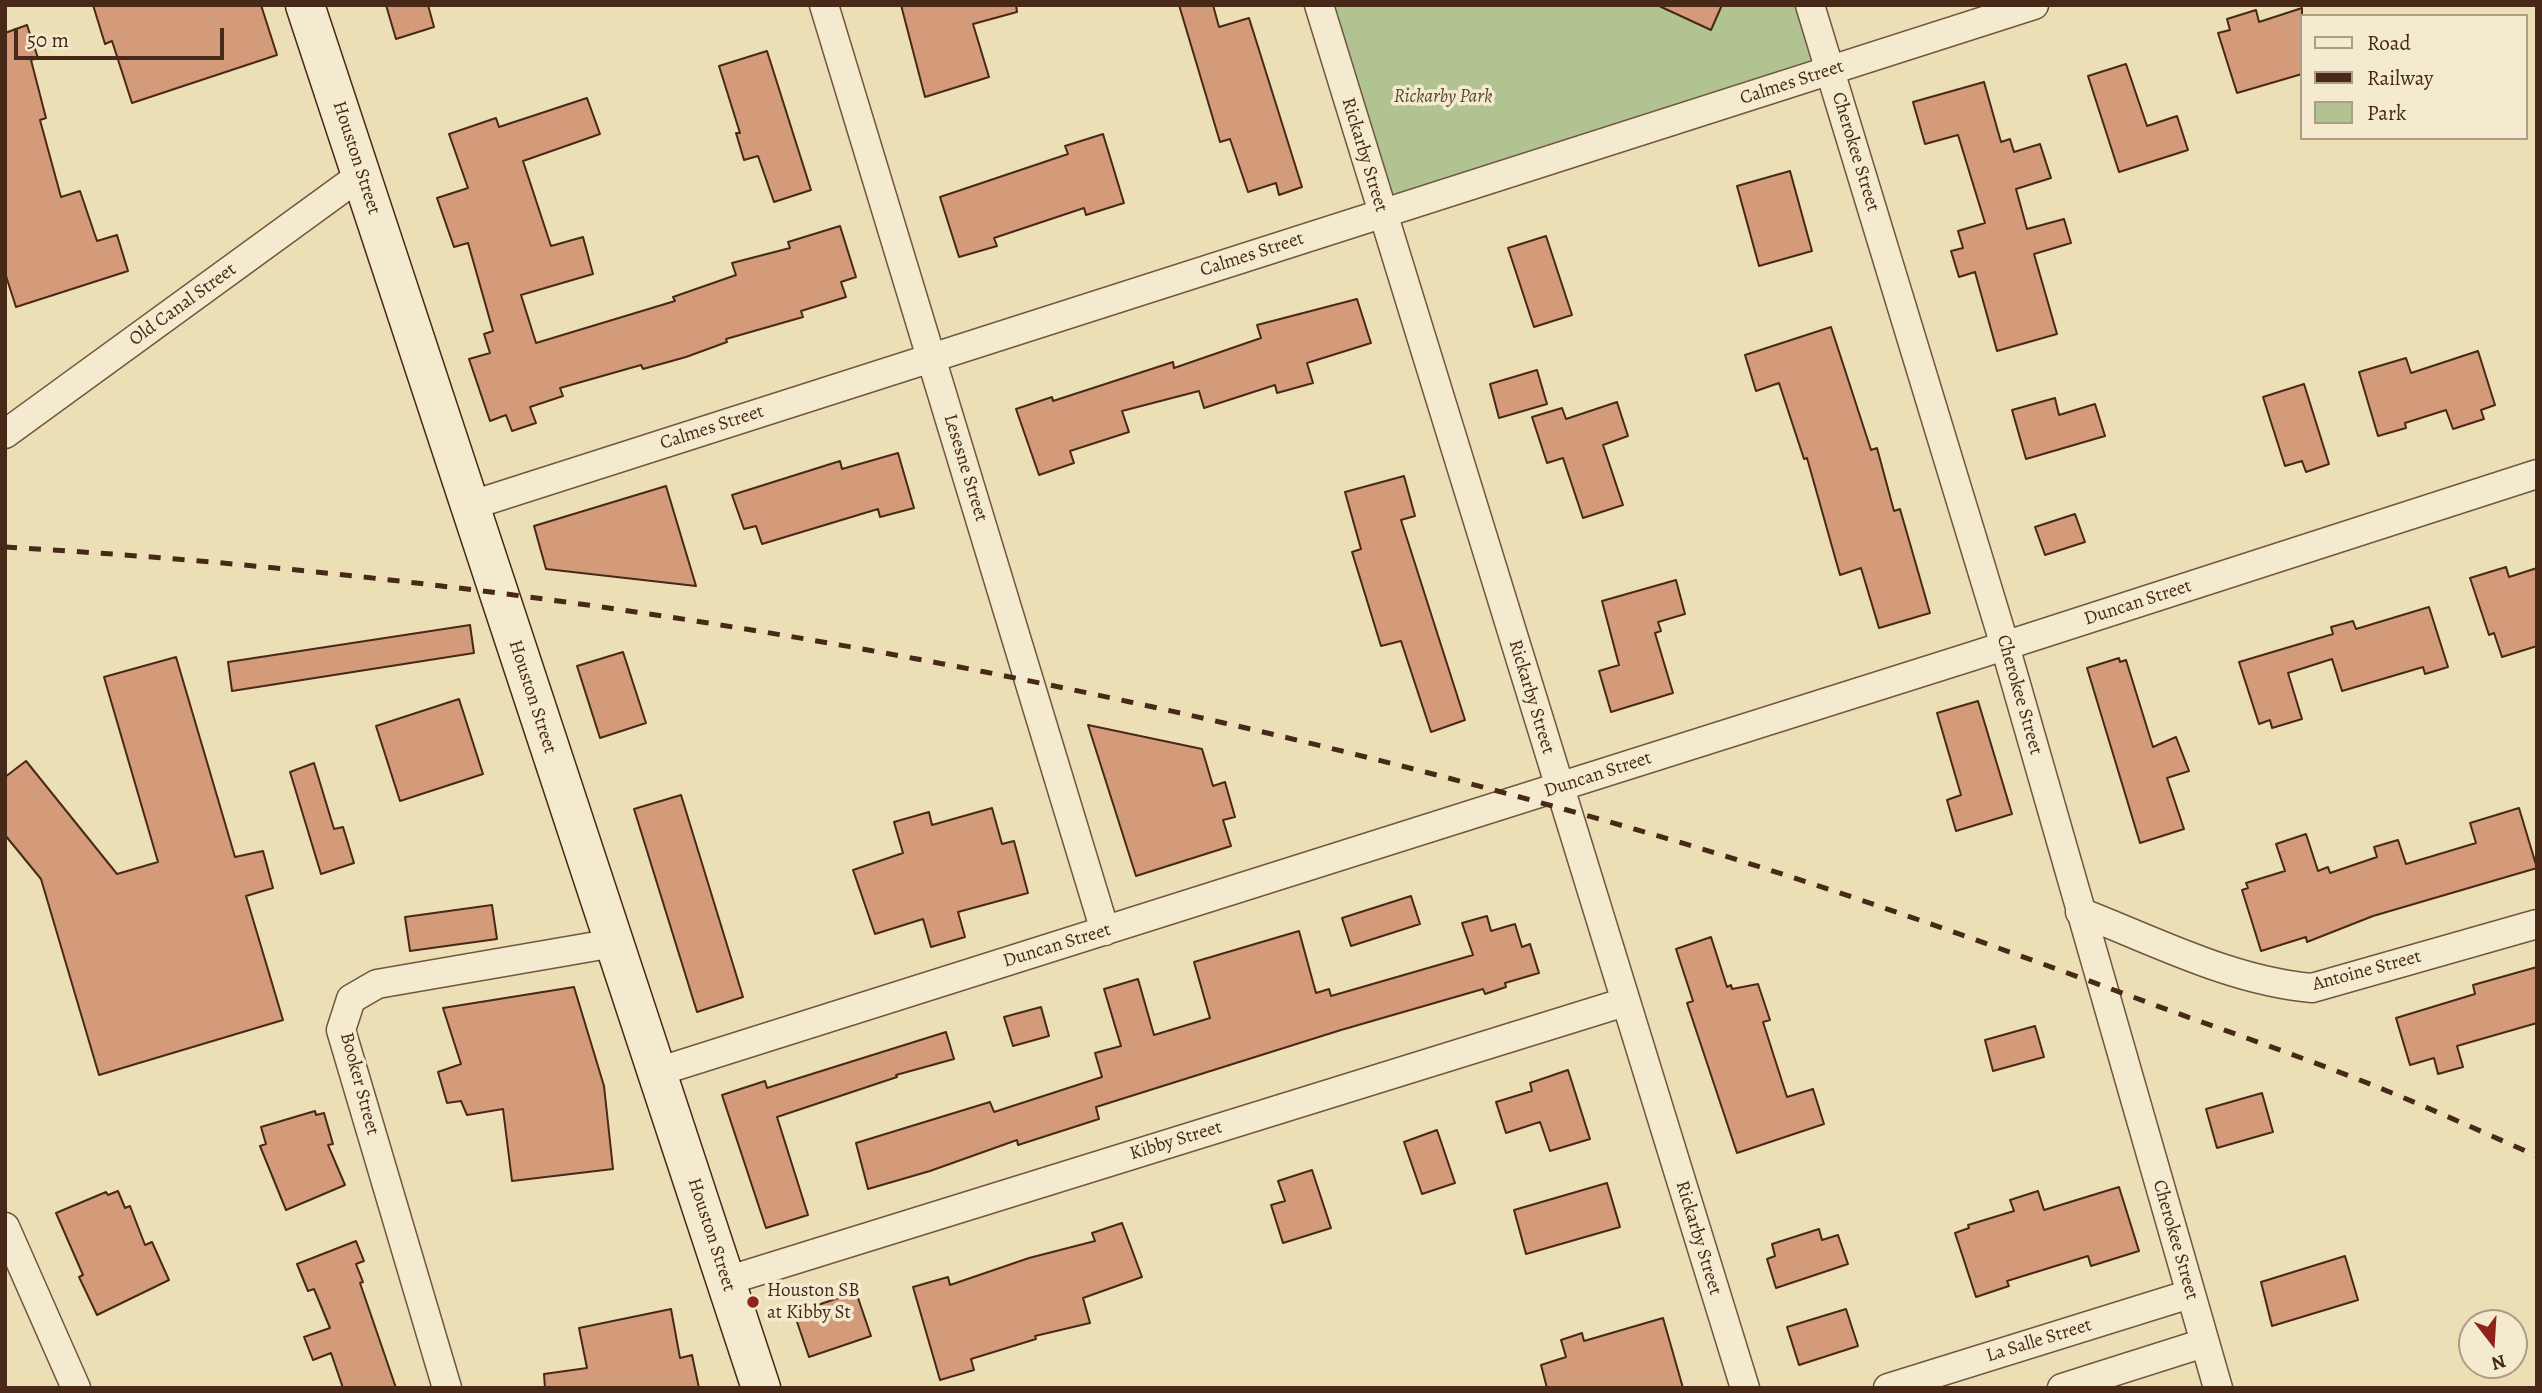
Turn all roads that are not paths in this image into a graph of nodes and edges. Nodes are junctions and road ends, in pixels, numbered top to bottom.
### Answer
1 (305, 5) edge
2 (824, 5) edge
3 (1319, 5) edge
4 (1810, 5) edge
5 (2034, 5) edge
6 (1830, 70) junction
7 (361, 175) junction
8 (1382, 214) junction
9 (932, 358) junction
10 (7, 430) edge
11 (2537, 474) edge
12 (470, 506) junction
13 (2005, 646) junction
14 (1559, 787) junction
15 (2080, 912) junction
16 (2537, 924) edge
17 (1105, 931) junction
18 (614, 943) junction
19 (1625, 1002) junction
20 (657, 1072) junction
21 (5, 1227) edge
22 (726, 1281) junction
23 (2190, 1294) junction
24 (2204, 1343) junction
25 (76, 1388) edge
26 (447, 1388) edge
27 (761, 1388) edge
28 (1745, 1388) edge
29 (1888, 1388) edge
30 (2062, 1388) edge
31 (2218, 1388) edge

1 - 7 street, Houston Street
2 - 9 street, Lesesne Street
3 - 8 street, Rickarby Street
4 - 6 street, Cherokee Street
5 - 6 street, Calmes Street
6 - 8 street, Calmes Street
6 - 13 street, Cherokee Street
7 - 10 street, Old Canal Street
7 - 12 street, Houston Street
8 - 9 street, Calmes Street
8 - 14 street, Rickarby Street
9 - 12 street, Calmes Street
9 - 17 street, Lesesne Street
11 - 13 street, Duncan Street
12 - 18 street, Houston Street
13 - 14 street, Duncan Street
13 - 15 street, Cherokee Street
14 - 17 street, Duncan Street
14 - 19 street, Rickarby Street
15 - 16 street, Antoine Street
15 - 23 street, Cherokee Street
17 - 20 street, Duncan Street
18 - 20 street, Houston Street
18 - 26 street, Booker Street
19 - 22 street, Kibby Street
19 - 28 street, Rickarby Street
20 - 22 street, Houston Street
21 - 25 street
22 - 27 street, Houston Street
23 - 24 street, Cherokee Street
23 - 29 street, La Salle Street
24 - 30 street
24 - 31 street, Cherokee Street

